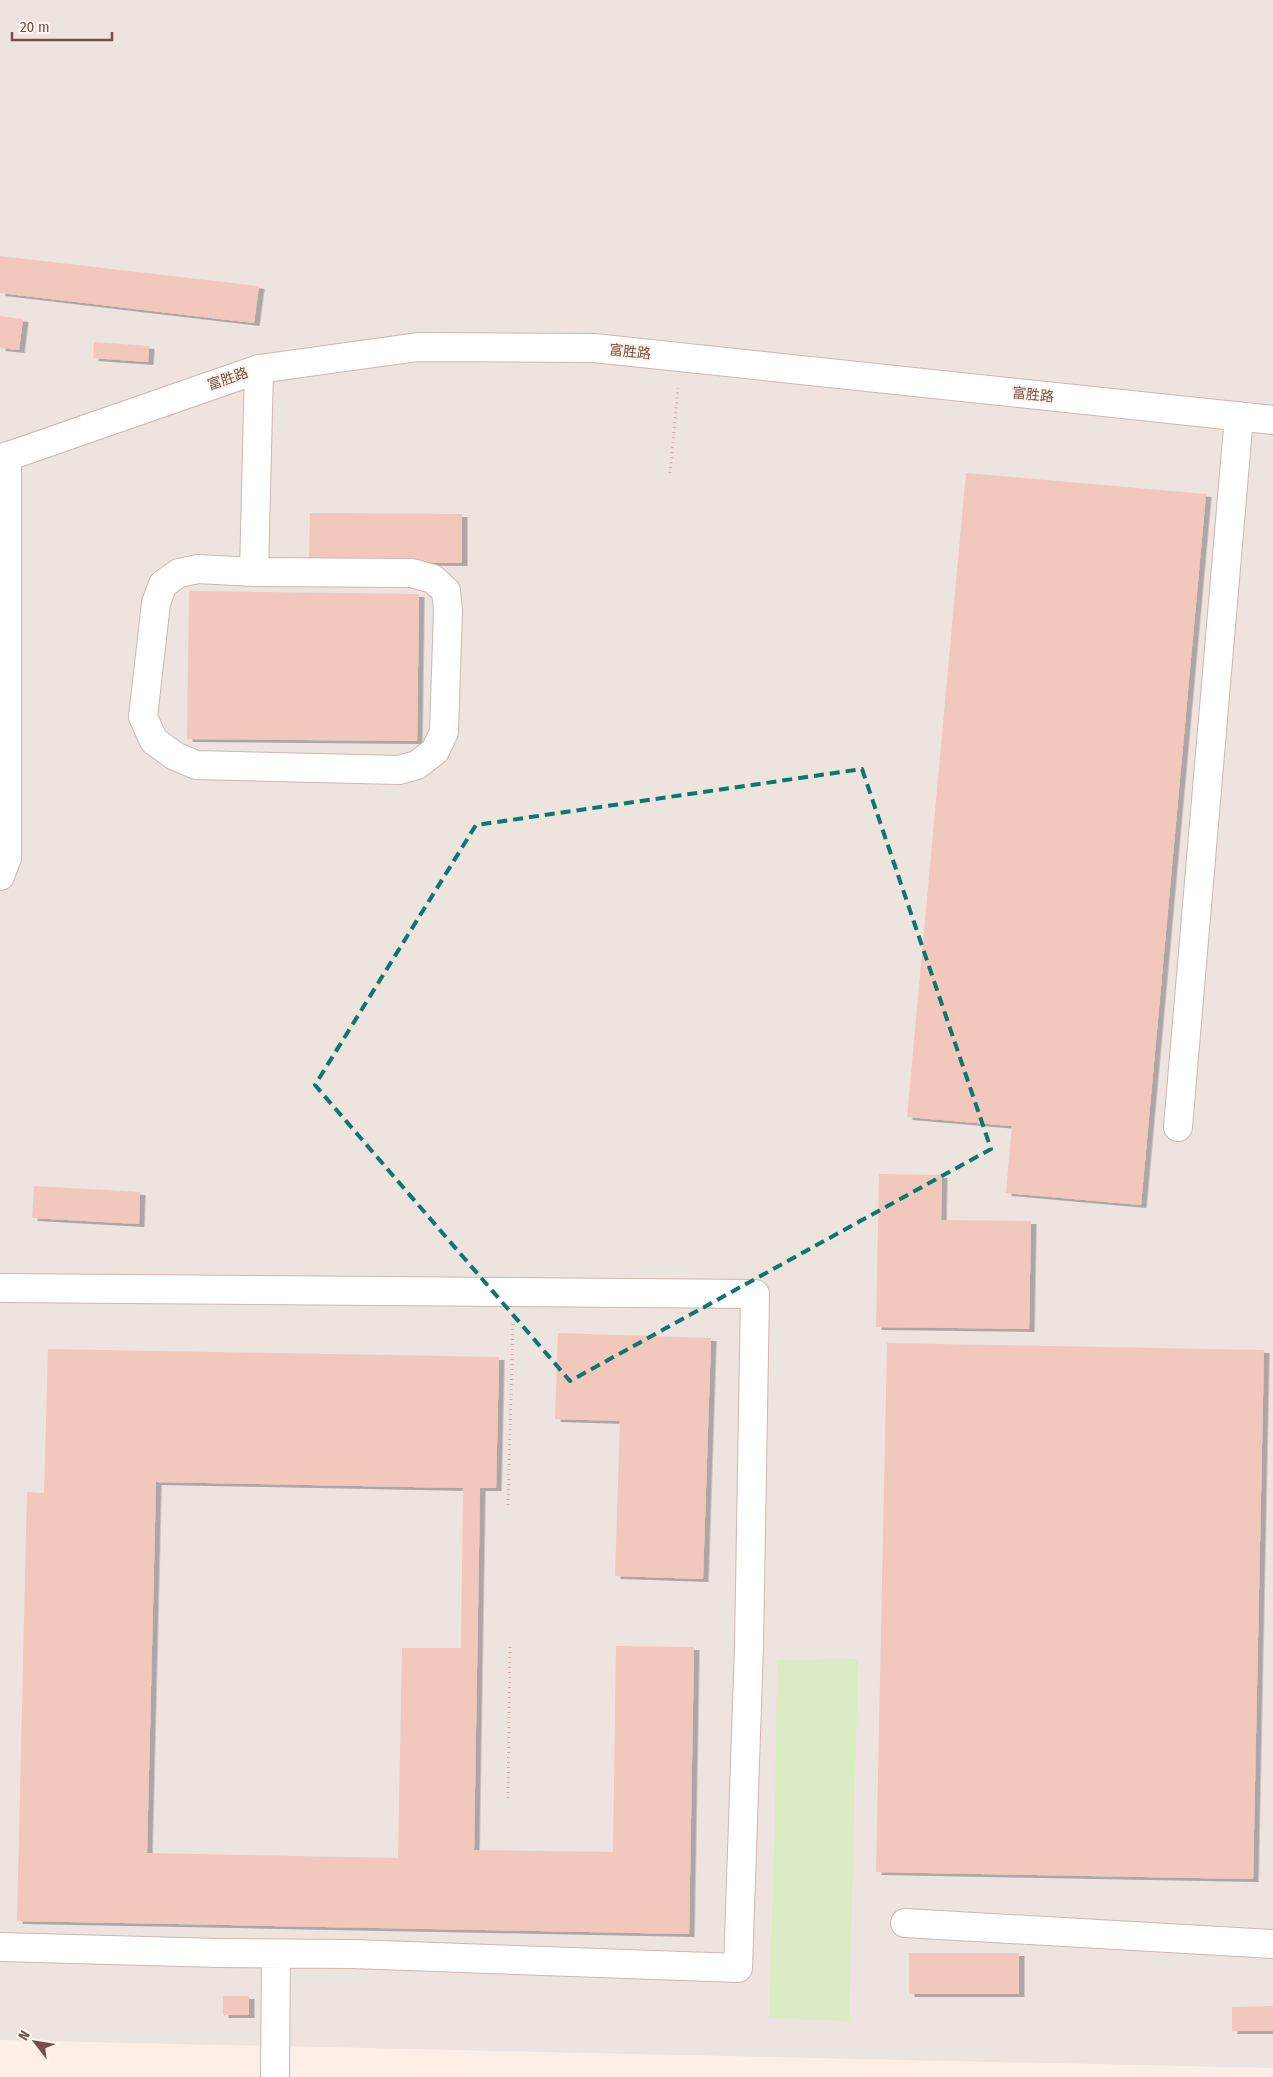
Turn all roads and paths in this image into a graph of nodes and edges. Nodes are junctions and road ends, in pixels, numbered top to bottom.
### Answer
1 (681, 358) junction
2 (259, 369) junction
3 (1240, 416) junction
4 (1273, 420) edge
5 (4, 458) edge
6 (670, 473) dead end
7 (254, 572) junction
8 (3, 641) edge
9 (0, 876) edge
10 (1178, 1127) dead end
11 (0, 1288) edge
12 (513, 1292) junction
13 (508, 1505) dead end
14 (510, 1643) dead end
15 (508, 1798) dead end
16 (905, 1923) dead end
17 (1273, 1944) edge
18 (0, 1947) edge
19 (276, 1954) junction
20 (275, 2077) edge

1 - 2 street, 富胜路
1 - 3 street, 富胜路
1 - 6 path
2 - 5 street, 富胜路
2 - 7 street
3 - 4 street, 富胜路
3 - 10 street
5 - 8 street
7 - 7 street
8 - 9 street
11 - 12 street
12 - 13 path
12 - 19 street
14 - 15 path
16 - 17 street
18 - 19 street
19 - 20 street

